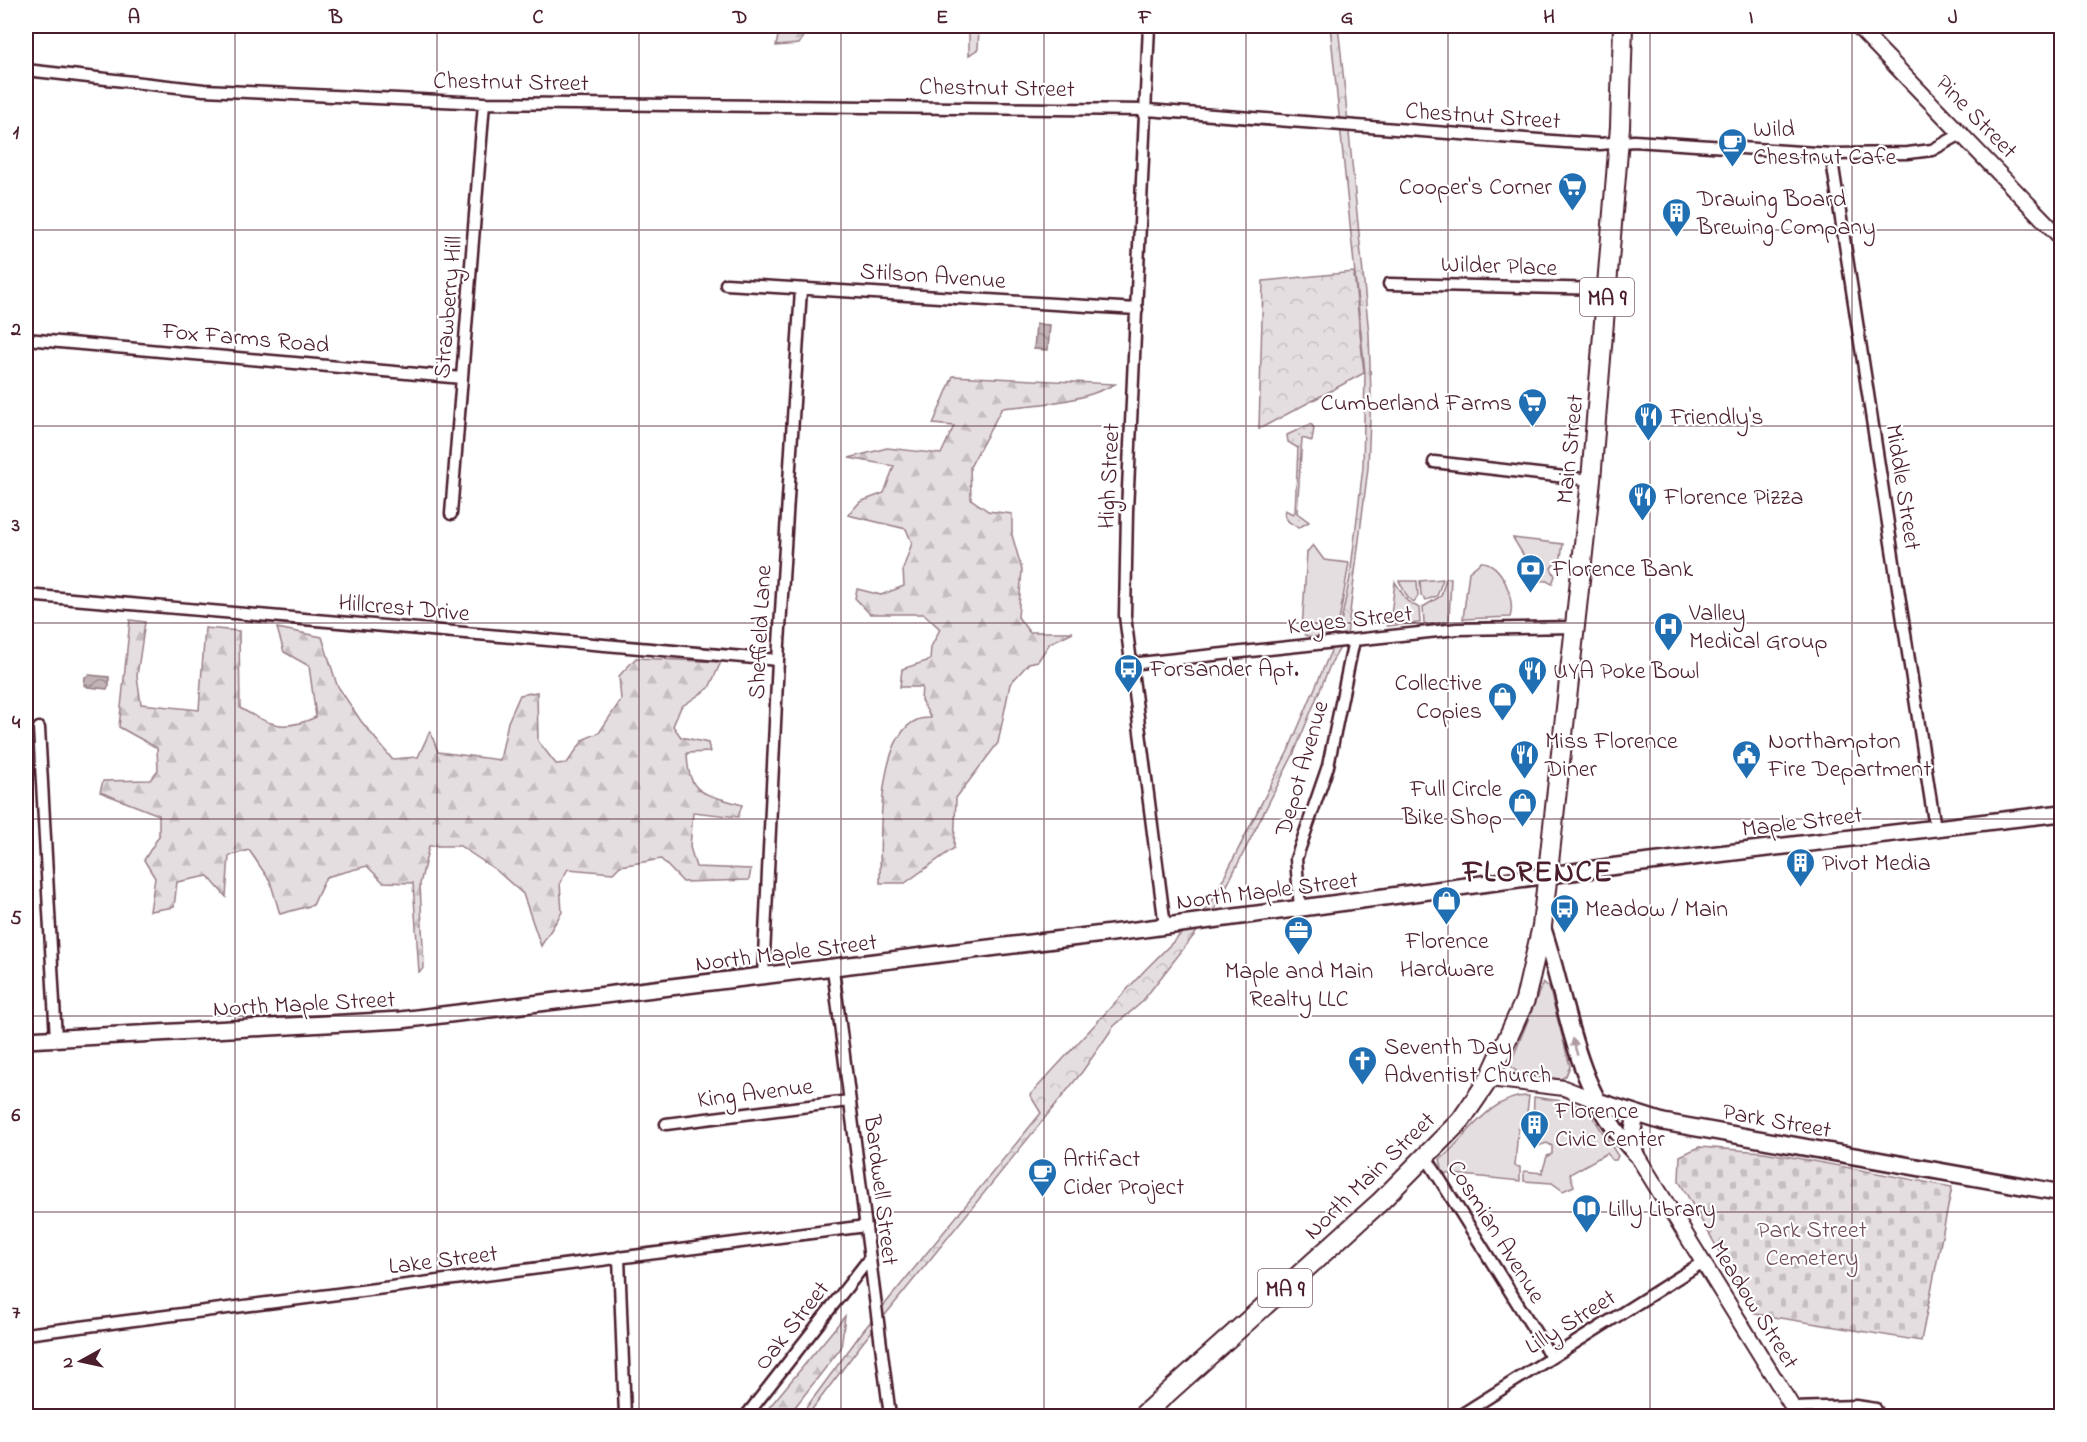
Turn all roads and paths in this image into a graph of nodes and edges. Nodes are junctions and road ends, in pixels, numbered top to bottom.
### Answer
1 (1149, 26) edge
2 (1623, 26) edge
3 (1857, 26) edge
4 (26, 70) edge
5 (484, 103) junction
6 (1147, 110) junction
7 (1963, 133) junction
8 (1618, 142) junction
9 (1831, 154) junction
10 (2061, 239) edge
11 (726, 284) dead end
12 (1389, 284) dead end
13 (801, 289) junction
14 (1607, 289) junction
15 (1137, 309) junction
16 (26, 339) edge
17 (462, 378) junction
18 (1434, 462) dead end
19 (1591, 480) junction
20 (451, 514) dead end
21 (26, 595) edge
22 (1574, 627) junction
23 (1354, 640) junction
24 (778, 660) junction
25 (1130, 664) junction
26 (39, 728) dead end
27 (2061, 813) edge
28 (1935, 828) junction
29 (1548, 876) junction
30 (1300, 908) junction
31 (1165, 926) junction
32 (1542, 926) junction
33 (833, 969) junction
34 (763, 977) junction
35 (56, 1039) junction
36 (26, 1040) edge
37 (1489, 1079) junction
38 (849, 1101) junction
39 (1598, 1101) junction
40 (1636, 1115) junction
41 (666, 1124) dead end
42 (1636, 1154) junction
43 (1426, 1157) junction
44 (2061, 1192) edge
45 (866, 1226) junction
46 (619, 1257) junction
47 (869, 1259) junction
48 (1703, 1262) junction
49 (26, 1334) edge
50 (1551, 1357) junction
51 (1876, 1409) dead end
52 (1796, 1412) edge
53 (625, 1416) edge
54 (746, 1416) edge
55 (890, 1416) edge
56 (1142, 1416) edge
57 (1459, 1416) edge

1 - 6 street, High Street
2 - 8 highway, Main Street / MA 9
3 - 7 street, Pine Street
4 - 5 street, Chestnut Street
5 - 6 street, Chestnut Street
5 - 17 street, Strawberry Hill
6 - 8 street, Chestnut Street
6 - 15 street, High Street
7 - 9 street, Chestnut Street
7 - 10 street, Pine Street
8 - 9 street, Chestnut Street
8 - 14 highway, Main Street / MA 9
9 - 28 street, Middle Street
11 - 13 street, Stilson Avenue
12 - 14 street, Wilder Place
13 - 15 street, Stilson Avenue
13 - 24 street, Sheffield Lane
14 - 19 highway, Main Street / MA 9
15 - 25 street, High Street
16 - 17 street, Fox Farms Road
17 - 20 street, Strawberry Hill
18 - 19 street
19 - 22 highway, Main Street / MA 9
21 - 24 street, Hillcrest Drive
22 - 23 street, Keyes Street
22 - 29 highway, Main Street / MA 9
23 - 25 street, Keyes Street
23 - 30 street, Depot Avenue
24 - 34 street, Sheffield Lane
25 - 31 street, High Street
26 - 35 street
27 - 28 main road, Maple Street
28 - 29 main road, Maple Street
29 - 30 main road, North Maple Street
29 - 32 highway, North Main Street / MA 9
30 - 31 main road, North Maple Street
31 - 33 main road, North Maple Street
32 - 37 highway, North Main Street / MA 9
39 -> 32 main road
33 - 34 main road, North Maple Street
33 - 38 street, Bardwell Street
34 - 35 main road, North Maple Street
35 - 36 main road, North Maple Street
37 - 39 street, Park Street
37 - 43 highway, North Main Street / MA 9
38 - 41 street, King Avenue
38 - 45 street, Bardwell Street
39 - 40 main road, Park Street
39 - 42 main road
40 - 42 main road
40 - 44 main road, Park Street
42 - 48 street, Meadow Street
43 - 50 street, Cosmian Avenue
43 - 56 highway, North Main Street / MA 9
45 - 46 street, Lake Street
45 - 47 street, Bardwell Street
46 - 49 street, Lake Street
46 - 53 street
47 - 54 street, Oak Street
47 - 55 street, Bardwell Street
48 - 50 street, Lilly Street
48 - 52 street, Meadow Street
50 - 57 street, Lilly Street
51 - 52 street

